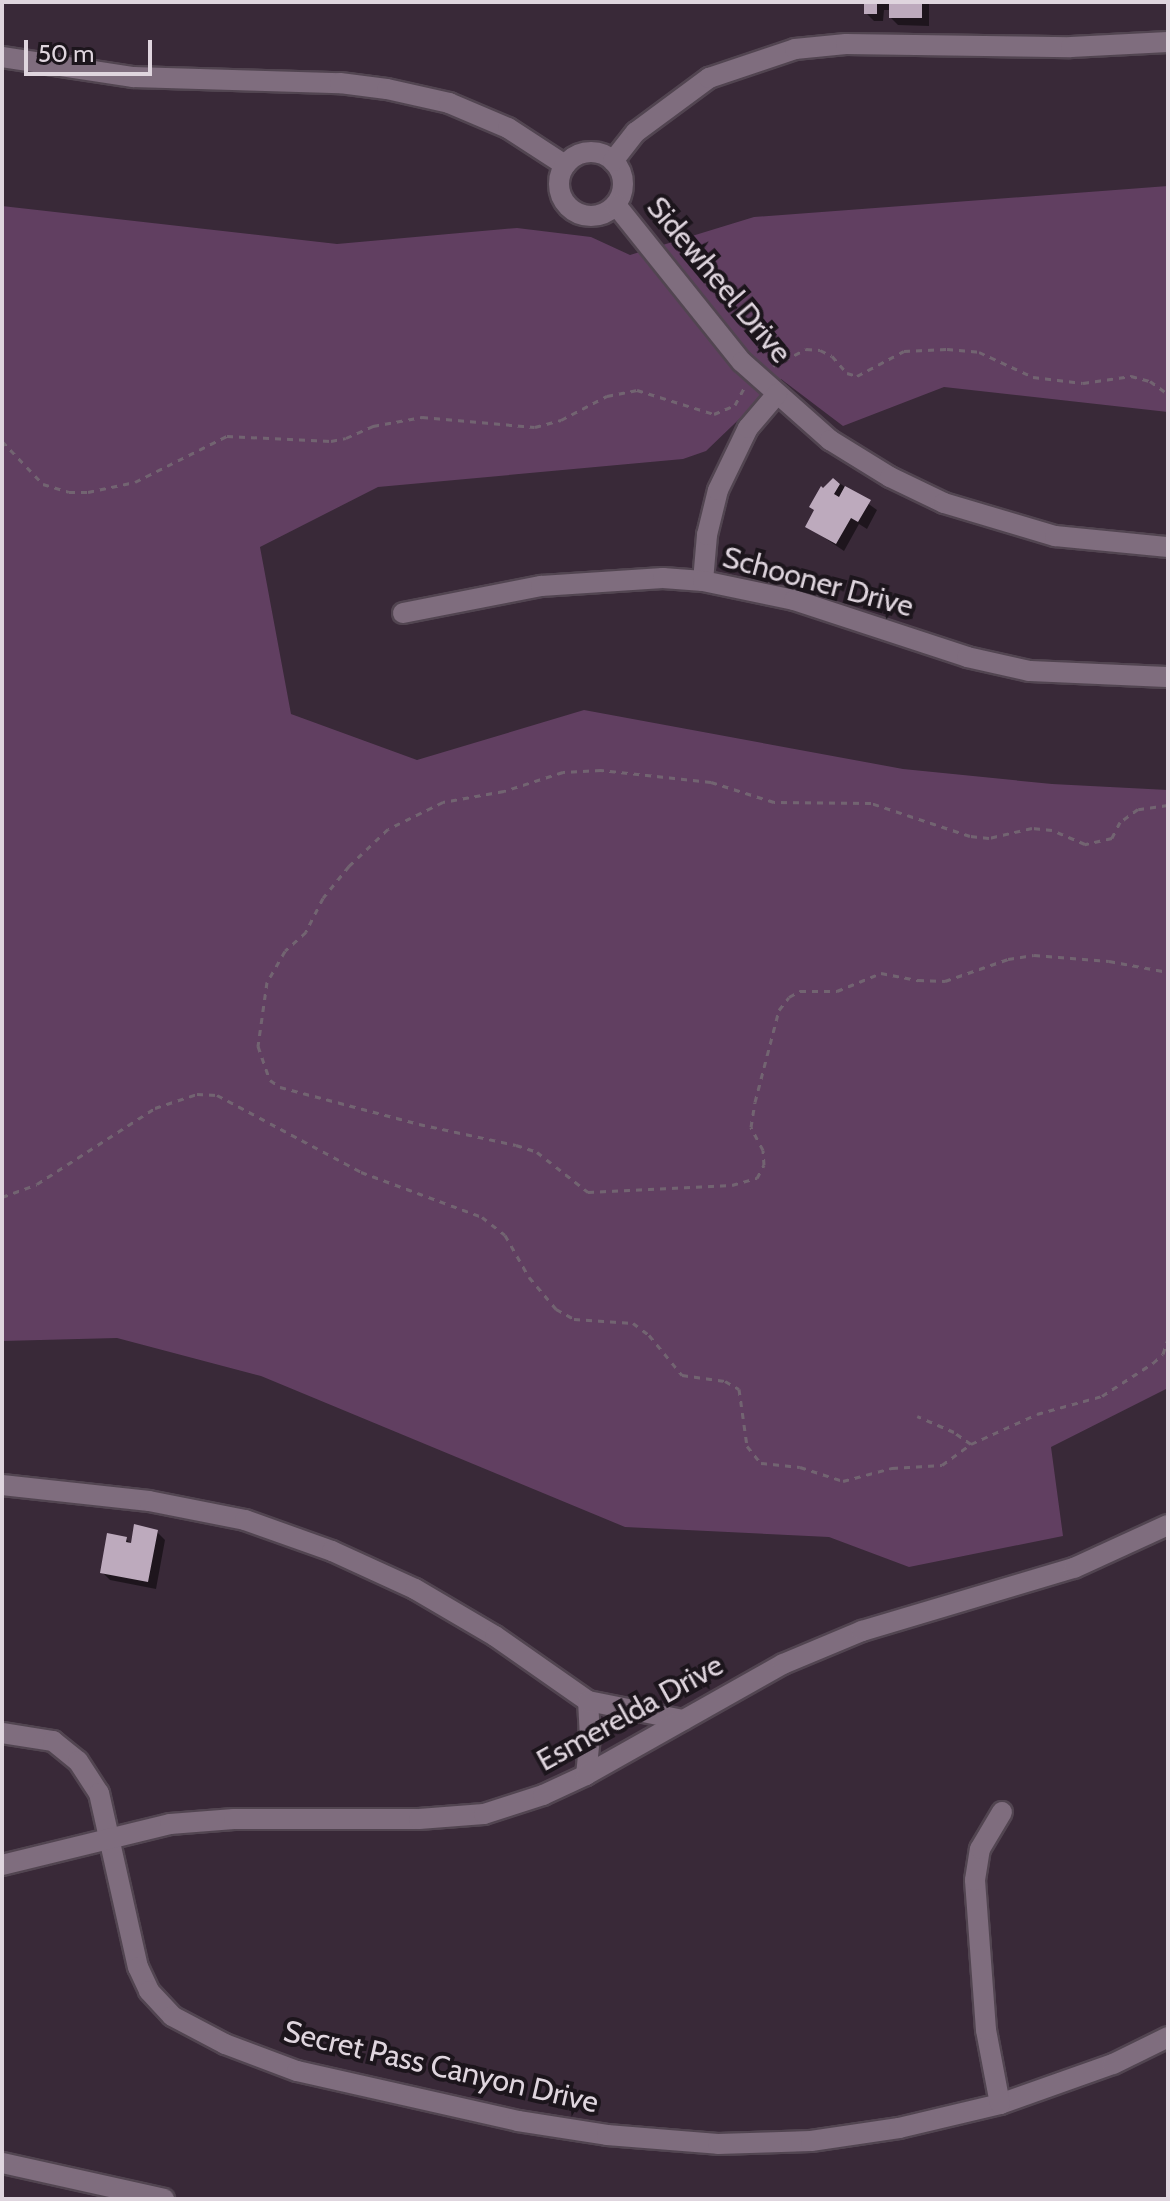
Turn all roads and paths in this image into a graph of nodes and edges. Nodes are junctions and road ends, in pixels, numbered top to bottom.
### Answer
1 (1168, 42) edge
2 (2, 57) edge
3 (613, 161) junction
4 (565, 165) junction
5 (616, 205) junction
6 (756, 375) junction
7 (777, 394) junction
8 (1168, 394) edge
9 (2, 441) edge
10 (1168, 547) edge
11 (703, 581) junction
12 (403, 613) dead end
13 (1168, 677) edge
14 (1168, 805) edge
15 (1168, 972) edge
16 (2, 1197) edge
17 (1168, 1339) edge
18 (917, 1416) dead end
19 (971, 1444) junction
20 (2, 1485) edge
21 (1168, 1525) edge
22 (588, 1701) junction
23 (683, 1720) junction
24 (2, 1733) edge
25 (586, 1775) junction
26 (1002, 1812) dead end
27 (109, 1839) junction
28 (2, 1865) edge
29 (1168, 2037) edge
30 (1000, 2104) junction
31 (2, 2163) edge
32 (164, 2199) edge

1 - 3 street
2 - 4 street
3 - 4 street
3 - 5 street
4 - 5 street
5 - 6 street, Sidewheel Drive
6 - 7 street, Sidewheel Drive
6 - 8 path
6 - 9 path
7 - 10 street, Sidewheel Drive
7 - 11 street
11 - 12 street, Schooner Drive
11 - 13 street, Schooner Drive
14 - 15 path
16 - 19 path
17 - 19 path
18 - 19 path
20 - 22 street
21 - 23 street, Esmerelda Drive
22 - 23 street
22 - 25 street
23 - 25 street, Esmerelda Drive
24 - 27 street, Secret Pass Canyon Drive
25 - 27 street, Esmerelda Drive
26 - 30 street
27 - 28 street, Esmerelda Drive
27 - 30 street, Secret Pass Canyon Drive
29 - 30 street, Secret Pass Canyon Drive
31 - 32 street

